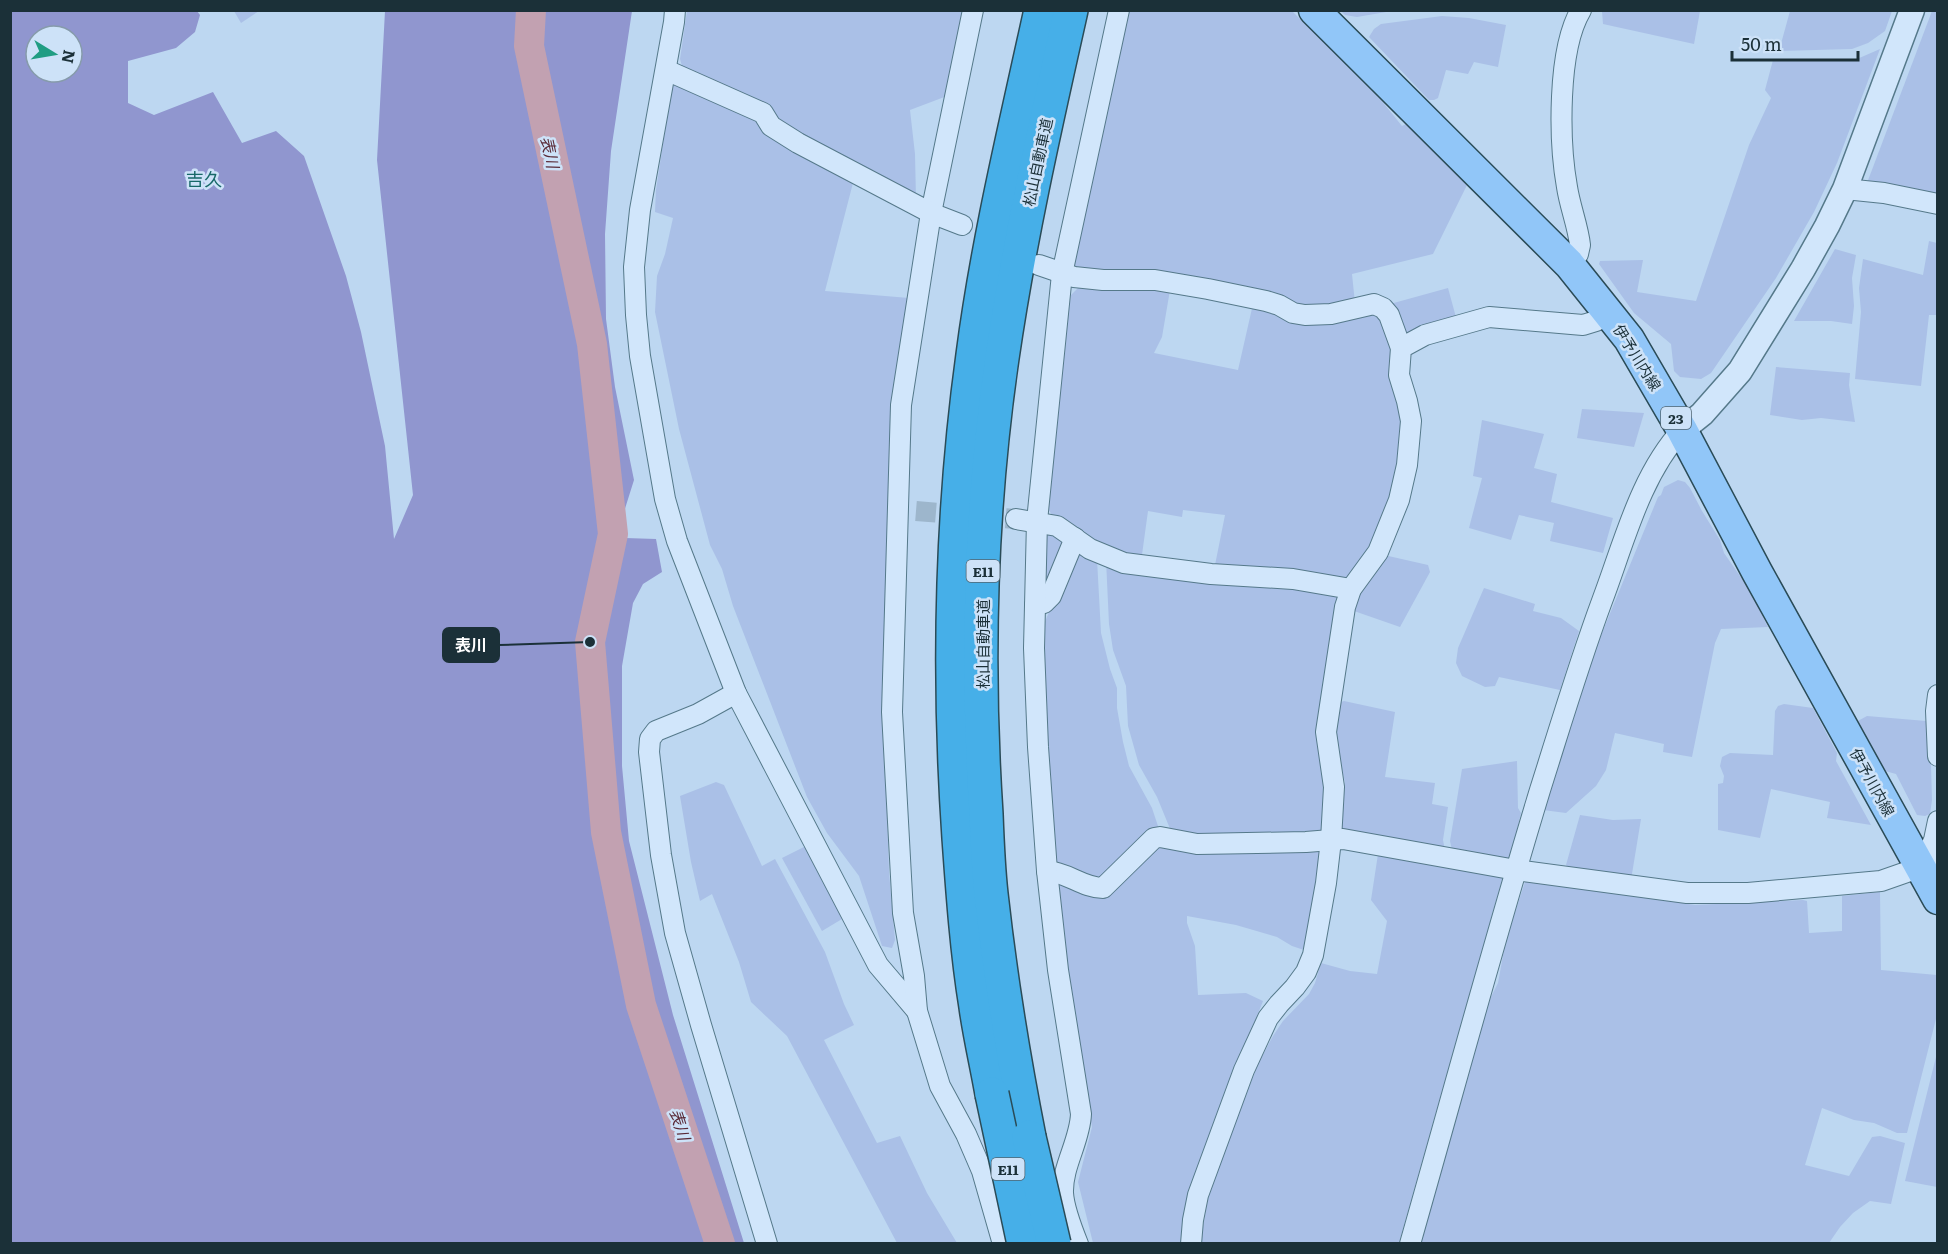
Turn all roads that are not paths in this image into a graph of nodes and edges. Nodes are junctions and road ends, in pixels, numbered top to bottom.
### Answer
1 (675, 10) edge
2 (973, 10) edge
3 (1041, 10) edge
4 (1071, 10) edge
5 (1119, 10) edge
6 (1314, 10) edge
7 (1581, 10) edge
8 (1912, 10) edge
9 (666, 70) junction
10 (1845, 189) junction
11 (1938, 204) edge
12 (931, 213) junction
13 (962, 225) dead end
14 (1569, 264) junction
15 (1039, 265) dead end
16 (1062, 274) junction
17 (1608, 311) junction
18 (1401, 348) junction
19 (1682, 430) junction
20 (1016, 519) tunnel mouth
21 (1037, 521) junction
22 (1075, 538) junction
23 (1351, 589) junction
24 (1035, 605) junction
25 (736, 693) junction
26 (1938, 694) edge
27 (1938, 756) edge
28 (1938, 821) edge
29 (1331, 840) junction
30 (1929, 867) edge
31 (1516, 870) junction
32 (1047, 871) junction
33 (1938, 899) edge
34 (917, 1011) junction
35 (982, 1171) junction
36 (1063, 1195) junction
37 (767, 1244) edge
38 (1003, 1244) edge
39 (1024, 1244) edge
40 (1054, 1244) edge
41 (1078, 1244) edge
42 (1191, 1244) edge
43 (1410, 1244) edge

1 - 9 street
2 - 12 street
3 - 39 highway, 松山自動車道 / E11, bridge
4 - 40 highway, 松山自動車道 / E11, bridge
5 - 16 street
6 - 14 main road, 伊予川内線 / 23
7 - 14 street
8 - 10 street
9 - 12 street
9 - 25 street
10 - 11 street
10 - 19 street
12 - 13 street
12 - 34 street
14 - 17 main road, 伊予川内線 / 23
15 - 16 street
16 - 18 street
16 - 21 street
17 - 18 street
17 - 19 main road, 伊予川内線 / 23
18 - 23 street
19 - 30 main road, 伊予川内線 / 23
19 - 31 street
20 - 21 street
21 - 22 street
21 - 24 street
22 - 23 street
22 - 24 street
23 - 29 street
24 - 32 street
25 - 34 street
25 - 37 street
26 - 27 street
28 - 30 street
29 - 31 street
29 - 32 street
29 - 42 street
30 - 31 street
30 - 33 main road, 伊予川内線 / 23
31 - 43 street
32 - 36 street
34 - 35 street
35 - 36 street
35 - 38 street
36 - 41 street

